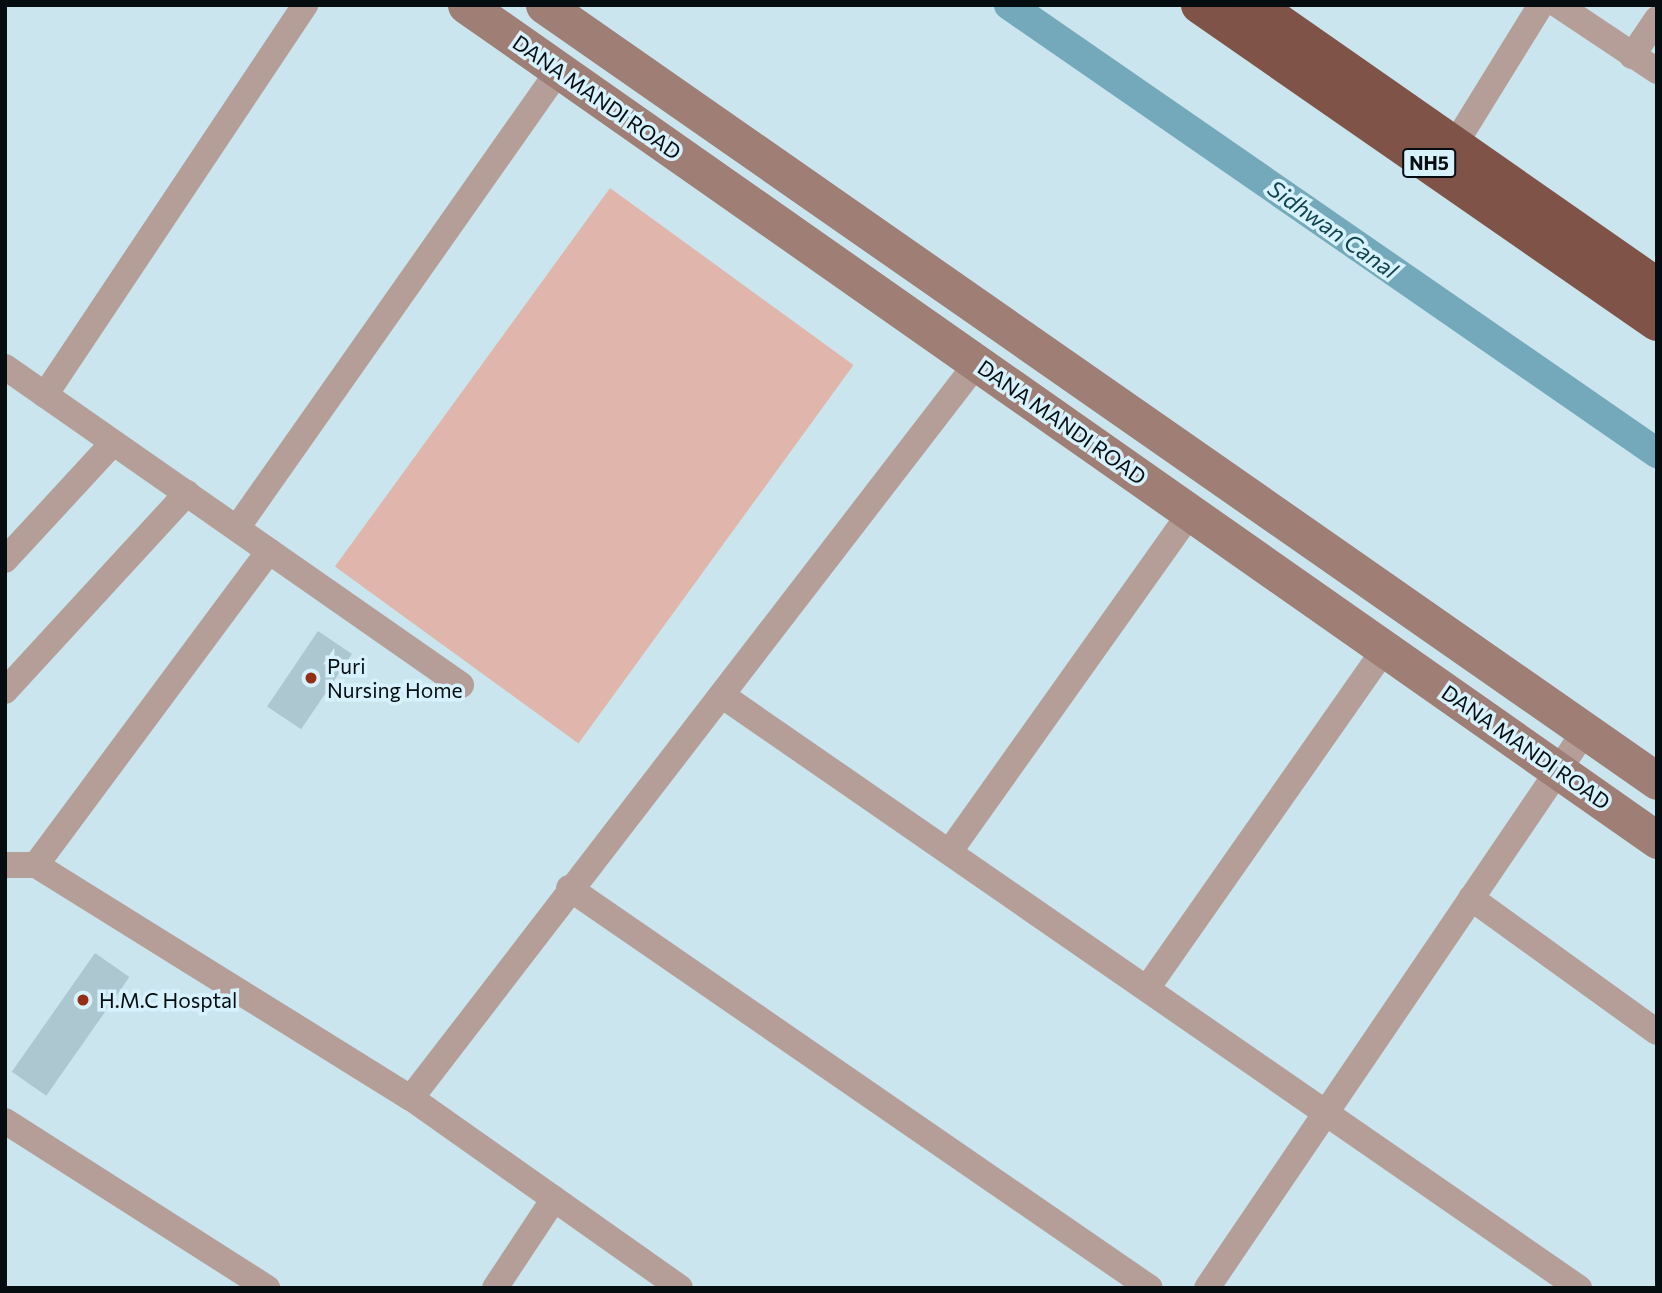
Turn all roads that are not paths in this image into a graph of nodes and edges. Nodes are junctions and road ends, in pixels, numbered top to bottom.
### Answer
1 (305, 5) edge
2 (466, 5) edge
3 (544, 5) edge
4 (1200, 5) edge
5 (1253, 5) edge
6 (1541, 5) edge
7 (1558, 5) edge
8 (1657, 19) edge
9 (1632, 55) junction
10 (559, 70) junction
11 (1657, 71) edge
12 (1455, 144) junction
13 (1657, 287) edge
14 (1657, 322) edge
15 (977, 363) junction
16 (5, 366) edge
17 (45, 396) junction
18 (113, 443) junction
19 (187, 493) junction
20 (1191, 512) junction
21 (237, 528) junction
22 (269, 551) junction
23 (5, 560) edge
24 (1385, 648) junction
25 (461, 685) dead end
26 (5, 691) edge
27 (723, 696) junction
28 (1587, 728) junction
29 (1558, 769) junction
30 (1657, 781) edge
31 (1657, 840) edge
32 (950, 851) junction
33 (36, 864) junction
34 (5, 865) edge
35 (569, 888) junction
36 (1471, 898) junction
37 (1148, 986) junction
38 (1657, 1031) edge
39 (411, 1098) junction
40 (1326, 1108) junction
41 (5, 1121) edge
42 (554, 1199) junction
43 (267, 1288) edge
44 (495, 1288) edge
45 (680, 1288) edge
46 (1150, 1288) edge
47 (1207, 1288) edge
48 (1579, 1288) edge

1 - 17 street
2 - 10 street, DANA MANDI ROAD
3 - 28 street
4 - 14 highway, NH5
5 - 12 highway, NH5
6 - 12 street
7 - 9 street
8 - 9 street
9 - 11 street
10 - 15 street, DANA MANDI ROAD
10 - 21 street
12 - 13 highway, NH5
15 - 20 street, DANA MANDI ROAD
15 - 27 street
16 - 17 street
17 - 18 street
18 - 19 street
18 - 23 street
19 - 21 street
19 - 26 street
20 - 24 street, DANA MANDI ROAD
20 - 32 street
21 - 22 street
22 - 25 street
22 - 33 street
24 - 29 street, DANA MANDI ROAD
24 - 37 street
27 - 32 street
27 - 35 street
28 - 29 street
28 - 30 street
29 - 31 street, DANA MANDI ROAD
29 - 36 street
32 - 37 street
33 - 34 street
33 - 39 street
35 - 39 street
35 - 46 street
36 - 38 street
36 - 40 street
37 - 40 street
39 - 42 street
40 - 47 street
40 - 48 street
41 - 43 street
42 - 44 street
42 - 45 street

